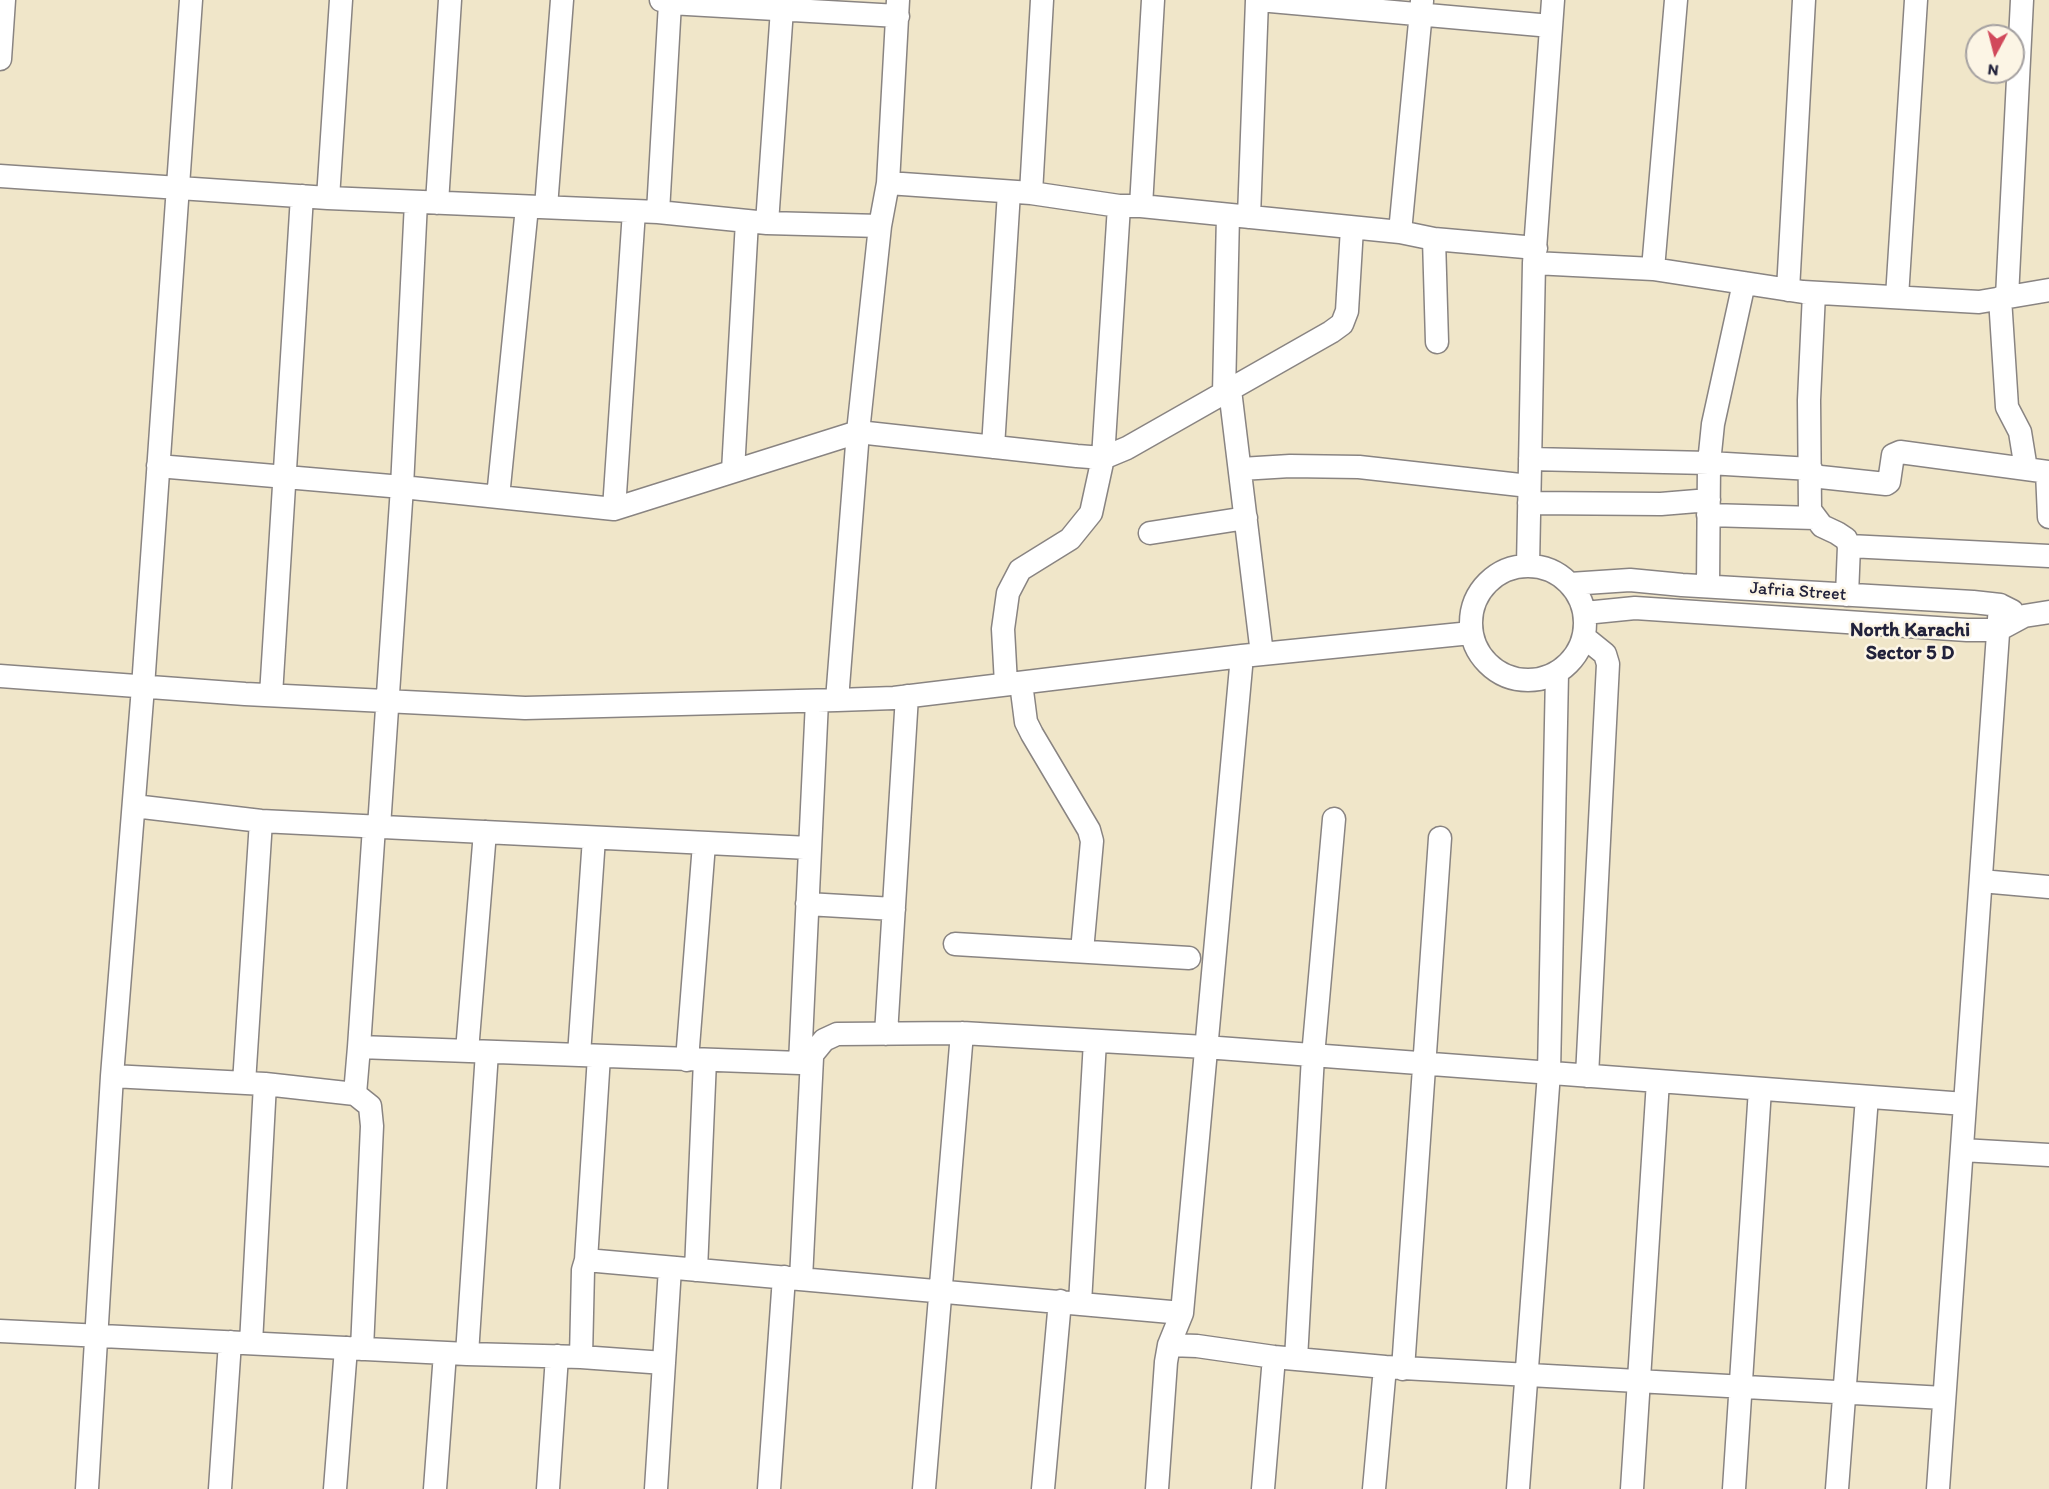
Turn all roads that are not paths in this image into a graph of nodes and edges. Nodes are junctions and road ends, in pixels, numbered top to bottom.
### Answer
1 (4, 0) edge
2 (191, 0) edge
3 (341, 0) edge
4 (450, 0) edge
5 (562, 0) edge
6 (1042, 0) edge
7 (1153, 0) edge
8 (1258, 0) edge
9 (1553, 0) edge
10 (1676, 0) edge
11 (1804, 0) edge
12 (1916, 0) edge
13 (2022, 0) edge
14 (665, 2) edge
15 (768, 6) edge
16 (1421, 7) edge
17 (898, 8) edge
18 (1551, 26) junction
19 (0, 58) edge
20 (0, 176) edge
21 (888, 183) junction
22 (177, 188) junction
23 (1020, 193) junction
24 (302, 196) junction
25 (328, 198) junction
26 (426, 202) junction
27 (1130, 206) junction
28 (536, 207) junction
29 (634, 211) junction
30 (658, 212) junction
31 (1238, 216) junction
32 (757, 222) junction
33 (880, 226) junction
34 (1352, 228) junction
35 (1400, 232) junction
36 (1434, 239) junction
37 (1535, 255) junction
38 (1653, 269) junction
39 (1744, 283) junction
40 (1788, 290) junction
41 (2049, 290) edge
42 (1814, 293) junction
43 (1897, 297) junction
44 (2004, 297) junction
45 (1437, 342) dead end
46 (1227, 392) junction
47 (858, 432) junction
48 (993, 447) junction
49 (1103, 458) junction
50 (1530, 459) junction
51 (1709, 463) junction
52 (158, 466) junction
53 (1241, 469) junction
54 (733, 471) junction
55 (2041, 471) edge
56 (1811, 472) junction
57 (284, 477) junction
58 (402, 487) junction
59 (1529, 495) junction
60 (498, 497) junction
61 (1709, 507) junction
62 (614, 508) junction
63 (2049, 517) edge
64 (1246, 518) junction
65 (1815, 518) junction
66 (1150, 533) dead end
67 (1849, 546) junction
68 (2049, 556) edge
69 (1528, 566) junction
70 (1570, 584) junction
71 (1708, 586) junction
72 (1790, 591) junction
73 (1847, 595) junction
74 (2000, 605) junction
75 (2049, 612) edge
76 (1585, 613) junction
77 (2024, 616) junction
78 (1789, 618) junction
79 (1998, 630) junction
80 (1470, 633) junction
81 (1584, 637) junction
82 (1252, 655) junction
83 (1557, 673) junction
84 (0, 676) edge
85 (1013, 684) junction
86 (143, 687) junction
87 (271, 695) junction
88 (907, 696) junction
89 (827, 700) junction
90 (388, 701) junction
91 (134, 806) junction
92 (1334, 819) dead end
93 (261, 821) junction
94 (376, 827) junction
95 (485, 832) junction
96 (594, 838) junction
97 (1440, 838) dead end
98 (704, 844) junction
99 (809, 849) junction
100 (1981, 881) junction
101 (2049, 887) edge
102 (807, 904) junction
103 (894, 909) junction
104 (955, 944) dead end
105 (1082, 951) junction
106 (1188, 958) dead end
107 (962, 1033) junction
108 (886, 1034) junction
109 (1095, 1041) junction
110 (359, 1047) junction
111 (1205, 1047) junction
112 (477, 1052) junction
113 (589, 1056) junction
114 (1313, 1056) junction
115 (696, 1060) junction
116 (806, 1061) junction
117 (1425, 1064) junction
118 (1549, 1073) junction
119 (112, 1076) junction
120 (1587, 1076) junction
121 (1658, 1081) junction
122 (254, 1083) junction
123 (1760, 1089) junction
124 (355, 1094) junction
125 (1868, 1097) junction
126 (1965, 1104) junction
127 (1962, 1150) junction
128 (2049, 1155) edge
129 (586, 1260) junction
130 (670, 1268) junction
131 (696, 1270) junction
132 (793, 1278) junction
133 (942, 1291) junction
134 (1070, 1302) junction
135 (1182, 1313) junction
136 (0, 1331) edge
137 (97, 1336) junction
138 (240, 1343) junction
139 (1169, 1345) junction
140 (354, 1348) junction
141 (445, 1353) junction
142 (467, 1354) junction
143 (557, 1356) junction
144 (581, 1356) junction
145 (1285, 1358) junction
146 (664, 1363) junction
147 (1394, 1368) junction
148 (1528, 1375) junction
149 (1638, 1381) junction
150 (1741, 1386) junction
151 (1843, 1392) junction
152 (1944, 1398) junction
153 (87, 1489) edge
154 (220, 1489) edge
155 (335, 1489) edge
156 (435, 1489) edge
157 (548, 1489) edge
158 (656, 1489) edge
159 (770, 1489) edge
160 (924, 1489) edge
161 (1043, 1489) edge
162 (1157, 1489) edge
163 (1263, 1489) edge
164 (1374, 1489) edge
165 (1518, 1489) edge
166 (1632, 1489) edge
167 (1734, 1489) edge
168 (1837, 1489) edge
169 (1938, 1489) edge

1 - 19 street
2 - 22 street
3 - 25 street
4 - 26 street
5 - 28 street
6 - 23 street
7 - 27 street
8 - 16 street
8 - 31 street
9 - 18 street
10 - 38 street
11 - 40 street
12 - 43 street
13 - 44 street
14 - 15 street
14 - 30 street
15 - 17 street
15 - 32 street
16 - 18 street
16 - 35 street
17 - 21 street
18 - 37 street
20 - 22 street
21 - 23 street
21 - 33 street
22 - 24 street
22 - 52 street
23 - 27 street
23 - 48 street
24 - 25 street
24 - 57 street
25 - 26 street
26 - 28 street
26 - 58 street
27 - 31 street
27 - 49 street
28 - 29 street
28 - 60 street
29 - 30 street
29 - 62 street
30 - 32 street
31 - 34 street
31 - 46 street
32 - 33 street
32 - 54 street
33 - 47 street
34 - 35 street
34 - 46 street
35 - 36 street
36 - 37 street
36 - 45 street
37 - 38 street
37 - 50 street
38 - 39 street
39 - 40 street
39 - 51 street
40 - 42 street
41 - 44 street
42 - 43 street
42 - 56 street
43 - 44 street
44 - 55 street
46 - 49 street
46 - 53 street
47 - 48 street
47 - 54 street
47 - 89 street
48 - 49 street
49 - 85 street
50 - 51 street
50 - 59 street
51 - 56 street
51 - 61 street
52 - 57 street
52 - 86 street
53 - 59 street
53 - 64 street
54 - 62 street
55 - 56 street
55 - 63 street
56 - 65 street
57 - 58 street
57 - 87 street
58 - 60 street
58 - 90 street
59 - 61 street
59 - 69 street
60 - 62 street
61 - 65 street
61 - 71 street
64 - 66 street
64 - 82 street
65 - 67 street
67 - 68 street
67 - 73 street
69 - 70 street
69 - 80 street
70 - 71 street, Jafria Street
70 - 76 street
71 - 72 street, Jafria Street
72 - 73 street, Jafria Street
72 - 78 street
73 - 74 street, Jafria Street
74 - 77 street, Jafria Street
74 - 79 street
75 - 77 street, Jafria Street
76 - 78 street, Jafria Street
76 - 81 street
77 - 79 street, Jafria Street
78 - 79 street, Jafria Street
79 - 100 street
80 - 82 street
80 - 83 street
81 - 83 street
81 - 120 street
82 - 85 street
82 - 111 street
83 - 118 street
84 - 86 street
85 - 88 street
85 - 105 street
86 - 87 street
86 - 91 street
87 - 90 street
88 - 89 street
88 - 103 street
89 - 90 street
89 - 99 street
90 - 94 street
91 - 93 street
91 - 119 street
92 - 114 street
93 - 94 street
93 - 122 street
94 - 95 street
94 - 110 street
95 - 96 street
95 - 112 street
96 - 98 street
96 - 113 street
97 - 117 street
98 - 99 street
98 - 115 street
99 - 102 street
100 - 101 street
100 - 126 street
102 - 103 street
102 - 116 street
103 - 108 street
104 - 105 street
105 - 106 street
107 - 108 street
107 - 109 street
107 - 133 street
108 - 116 street
109 - 111 street
109 - 134 street
110 - 112 street
110 - 124 street
111 - 114 street
111 - 135 street
112 - 113 street
112 - 142 street
113 - 115 street
113 - 129 street
114 - 117 street
114 - 145 street
115 - 116 street
115 - 131 street
116 - 132 street
117 - 118 street
117 - 147 street
118 - 120 street
118 - 148 street
119 - 122 street
119 - 137 street
120 - 121 street
121 - 123 street
121 - 149 street
122 - 124 street
122 - 138 street
123 - 125 street
123 - 150 street
124 - 140 street
125 - 126 street
125 - 151 street
126 - 127 street
127 - 128 street
127 - 152 street
129 - 130 street
129 - 144 street
130 - 131 street
130 - 146 street
131 - 132 street
132 - 133 street
132 - 159 street
133 - 134 street
133 - 160 street
134 - 135 street
134 - 161 street
135 - 139 street
136 - 137 street
137 - 138 street
137 - 153 street
138 - 140 street
138 - 154 street
139 - 145 street
139 - 162 street
140 - 141 street
140 - 155 street
141 - 142 street
141 - 156 street
142 - 143 street
143 - 144 street
143 - 157 street
144 - 146 street
145 - 147 street
145 - 163 street
146 - 158 street
147 - 148 street
147 - 164 street
148 - 149 street
148 - 165 street
149 - 150 street
149 - 166 street
150 - 151 street
150 - 167 street
151 - 152 street
151 - 168 street
152 - 169 street

